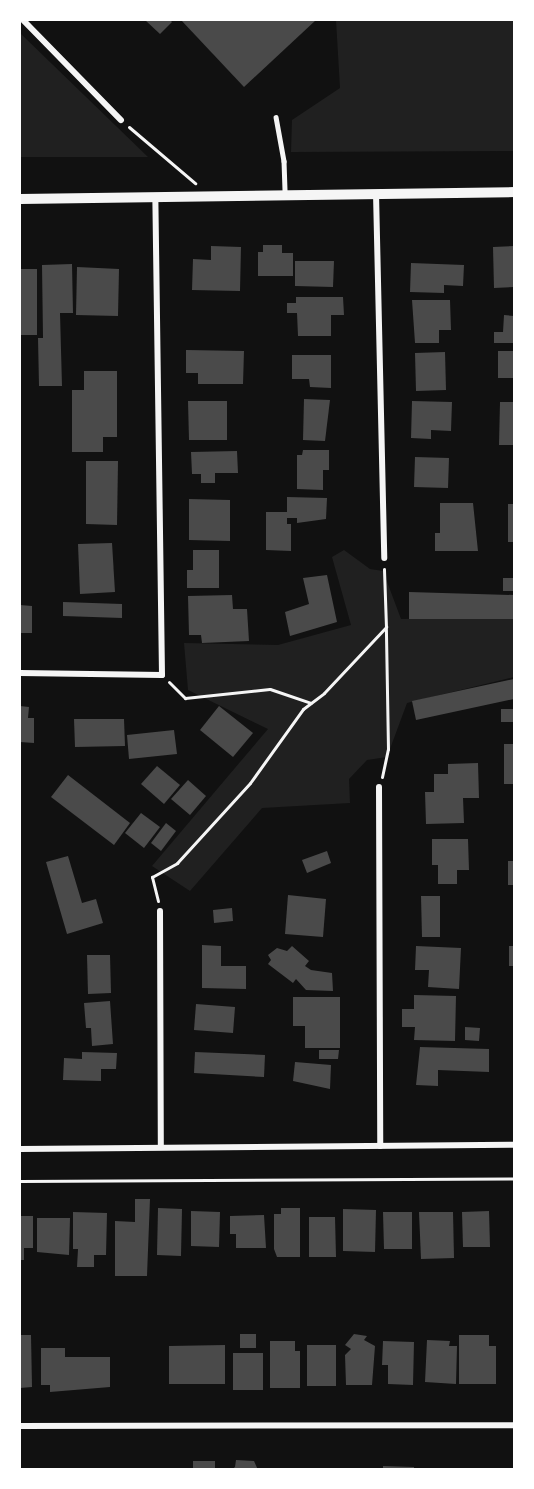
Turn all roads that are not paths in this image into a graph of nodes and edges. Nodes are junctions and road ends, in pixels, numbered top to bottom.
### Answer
1 (23, 20) edge
2 (276, 117) dead end
3 (121, 120) road end
4 (376, 192) junction
5 (514, 192) edge
6 (23, 196) edge
7 (285, 196) junction
8 (155, 197) junction
9 (384, 558) road end
10 (20, 672) edge
11 (379, 787) road end
12 (160, 911) road end
13 (161, 1146) junction
14 (380, 1146) junction
15 (514, 1146) edge
16 (20, 1149) edge
17 (514, 1425) edge
18 (20, 1426) edge

1 - 3 street
2 - 7 lane
4 - 5 street
4 - 7 street
4 - 9 street
6 - 8 street
7 - 8 street
8 - 10 street
11 - 14 street
12 - 13 street
13 - 14 street
13 - 16 street
14 - 15 street
17 - 18 street

